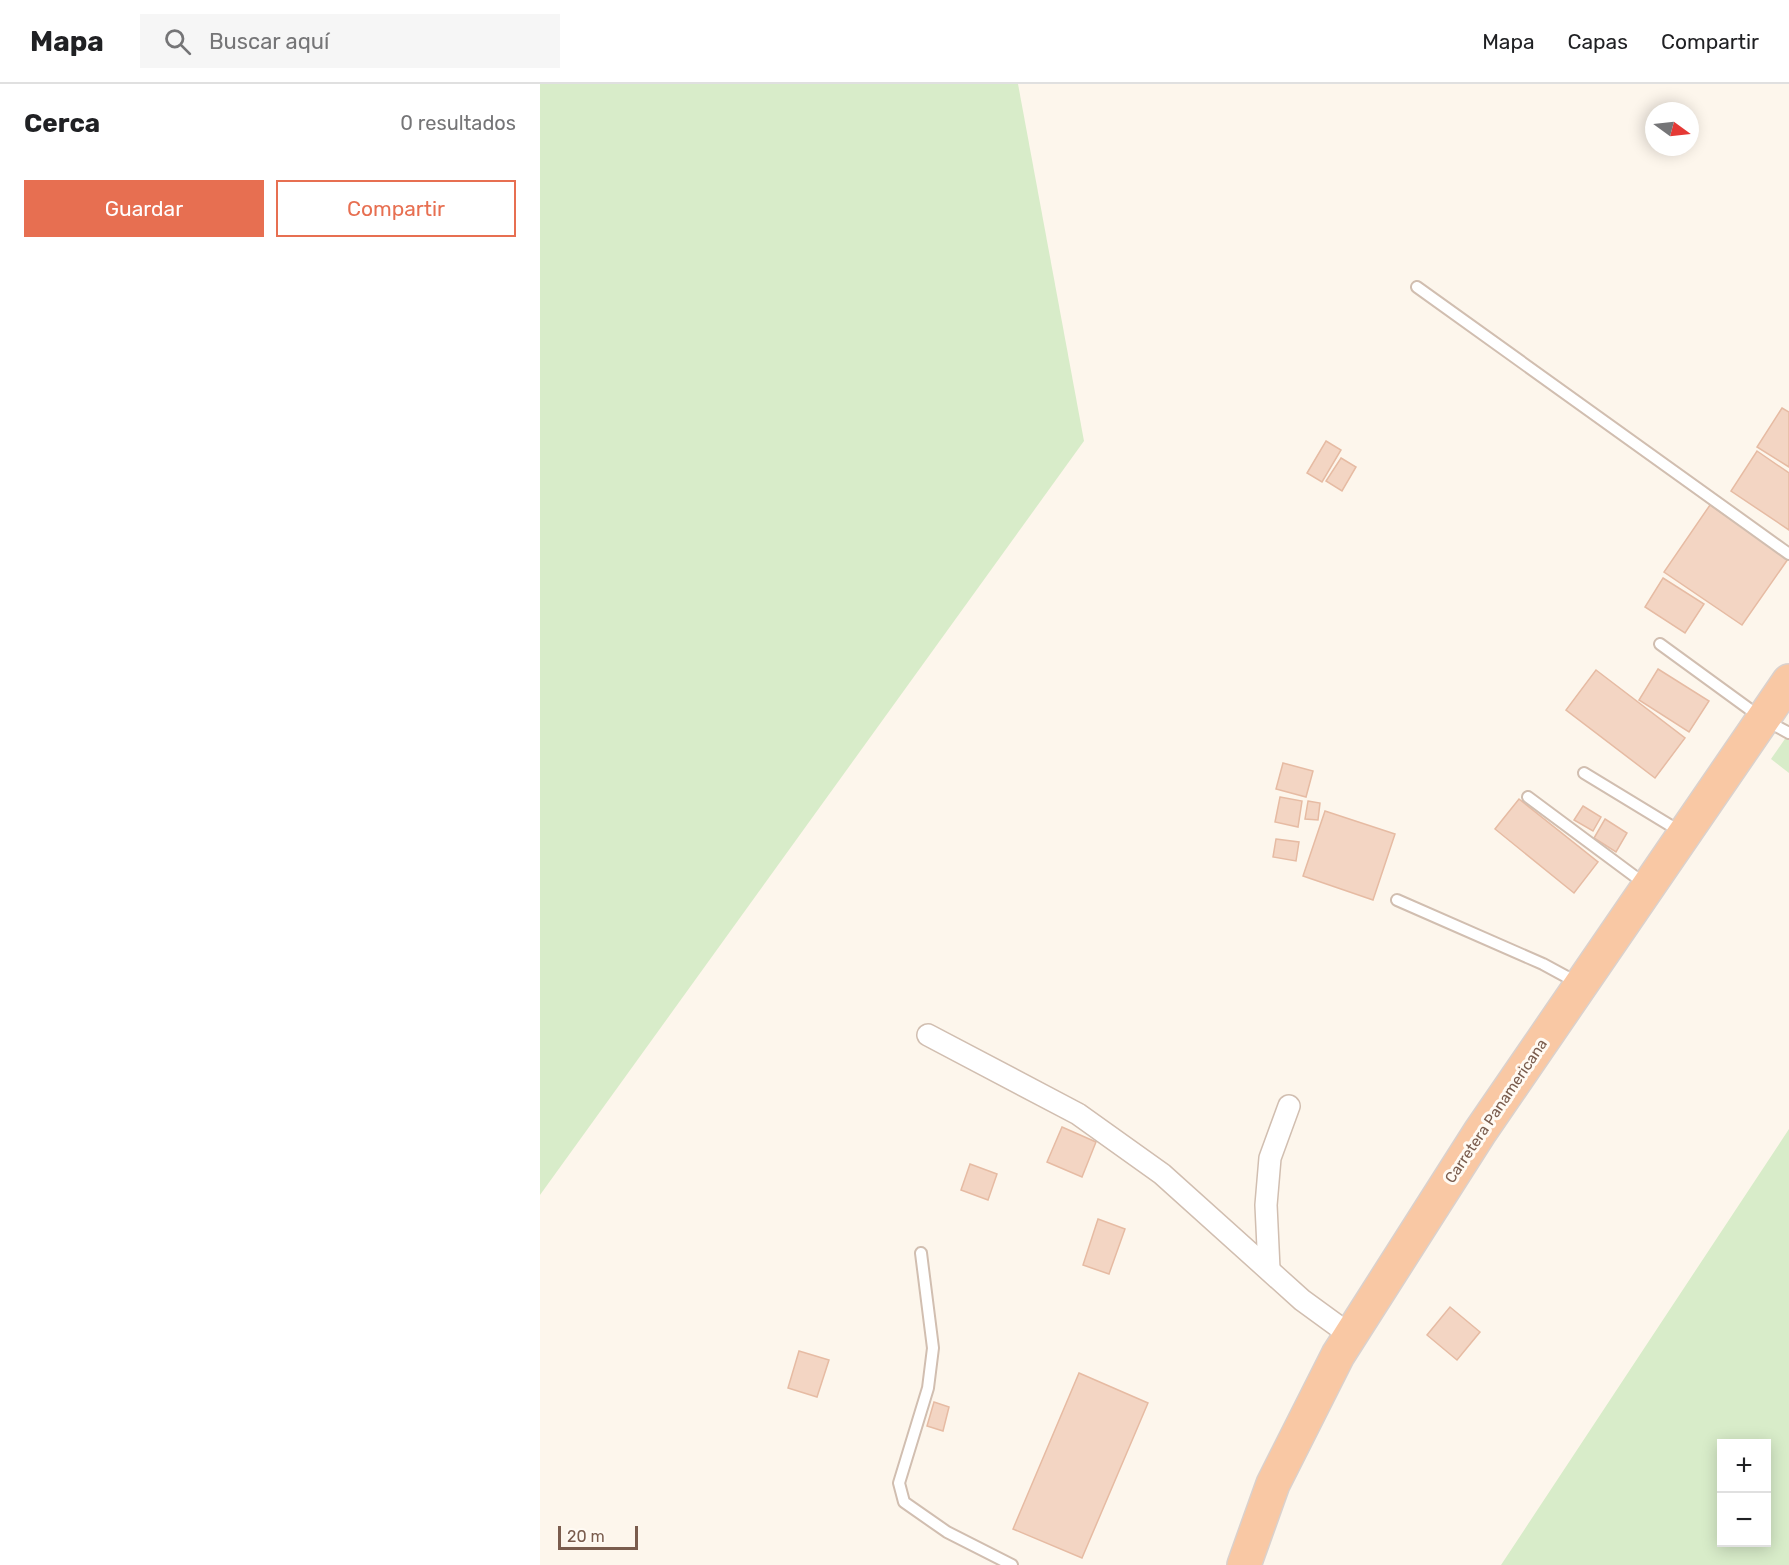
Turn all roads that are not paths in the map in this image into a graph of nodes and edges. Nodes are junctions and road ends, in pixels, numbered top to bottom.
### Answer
1 (1418, 287) dead end
2 (1789, 554) edge
3 (1660, 644) dead end
4 (1789, 681) edge
5 (1776, 726) edge
6 (1584, 773) dead end
7 (1528, 797) dead end
8 (1683, 834) junction
9 (1648, 886) junction
10 (1397, 900) dead end
11 (1581, 985) junction
12 (928, 1035) dead end
13 (1289, 1106) dead end
14 (921, 1253) dead end
15 (1269, 1269) junction
16 (1350, 1335) junction
17 (1012, 1565) edge
18 (1244, 1565) edge

1 - 2 lane
3 - 5 lane
4 - 5 highway, Carretera Panamericana
5 - 8 highway, Carretera Panamericana
6 - 8 lane
7 - 9 lane
8 - 9 highway, Carretera Panamericana
9 - 11 highway, Carretera Panamericana
10 - 11 lane
11 - 16 highway, Carretera Panamericana
12 - 15 street
13 - 15 street
14 - 17 lane
15 - 16 street
16 - 18 highway, Carretera Panamericana

